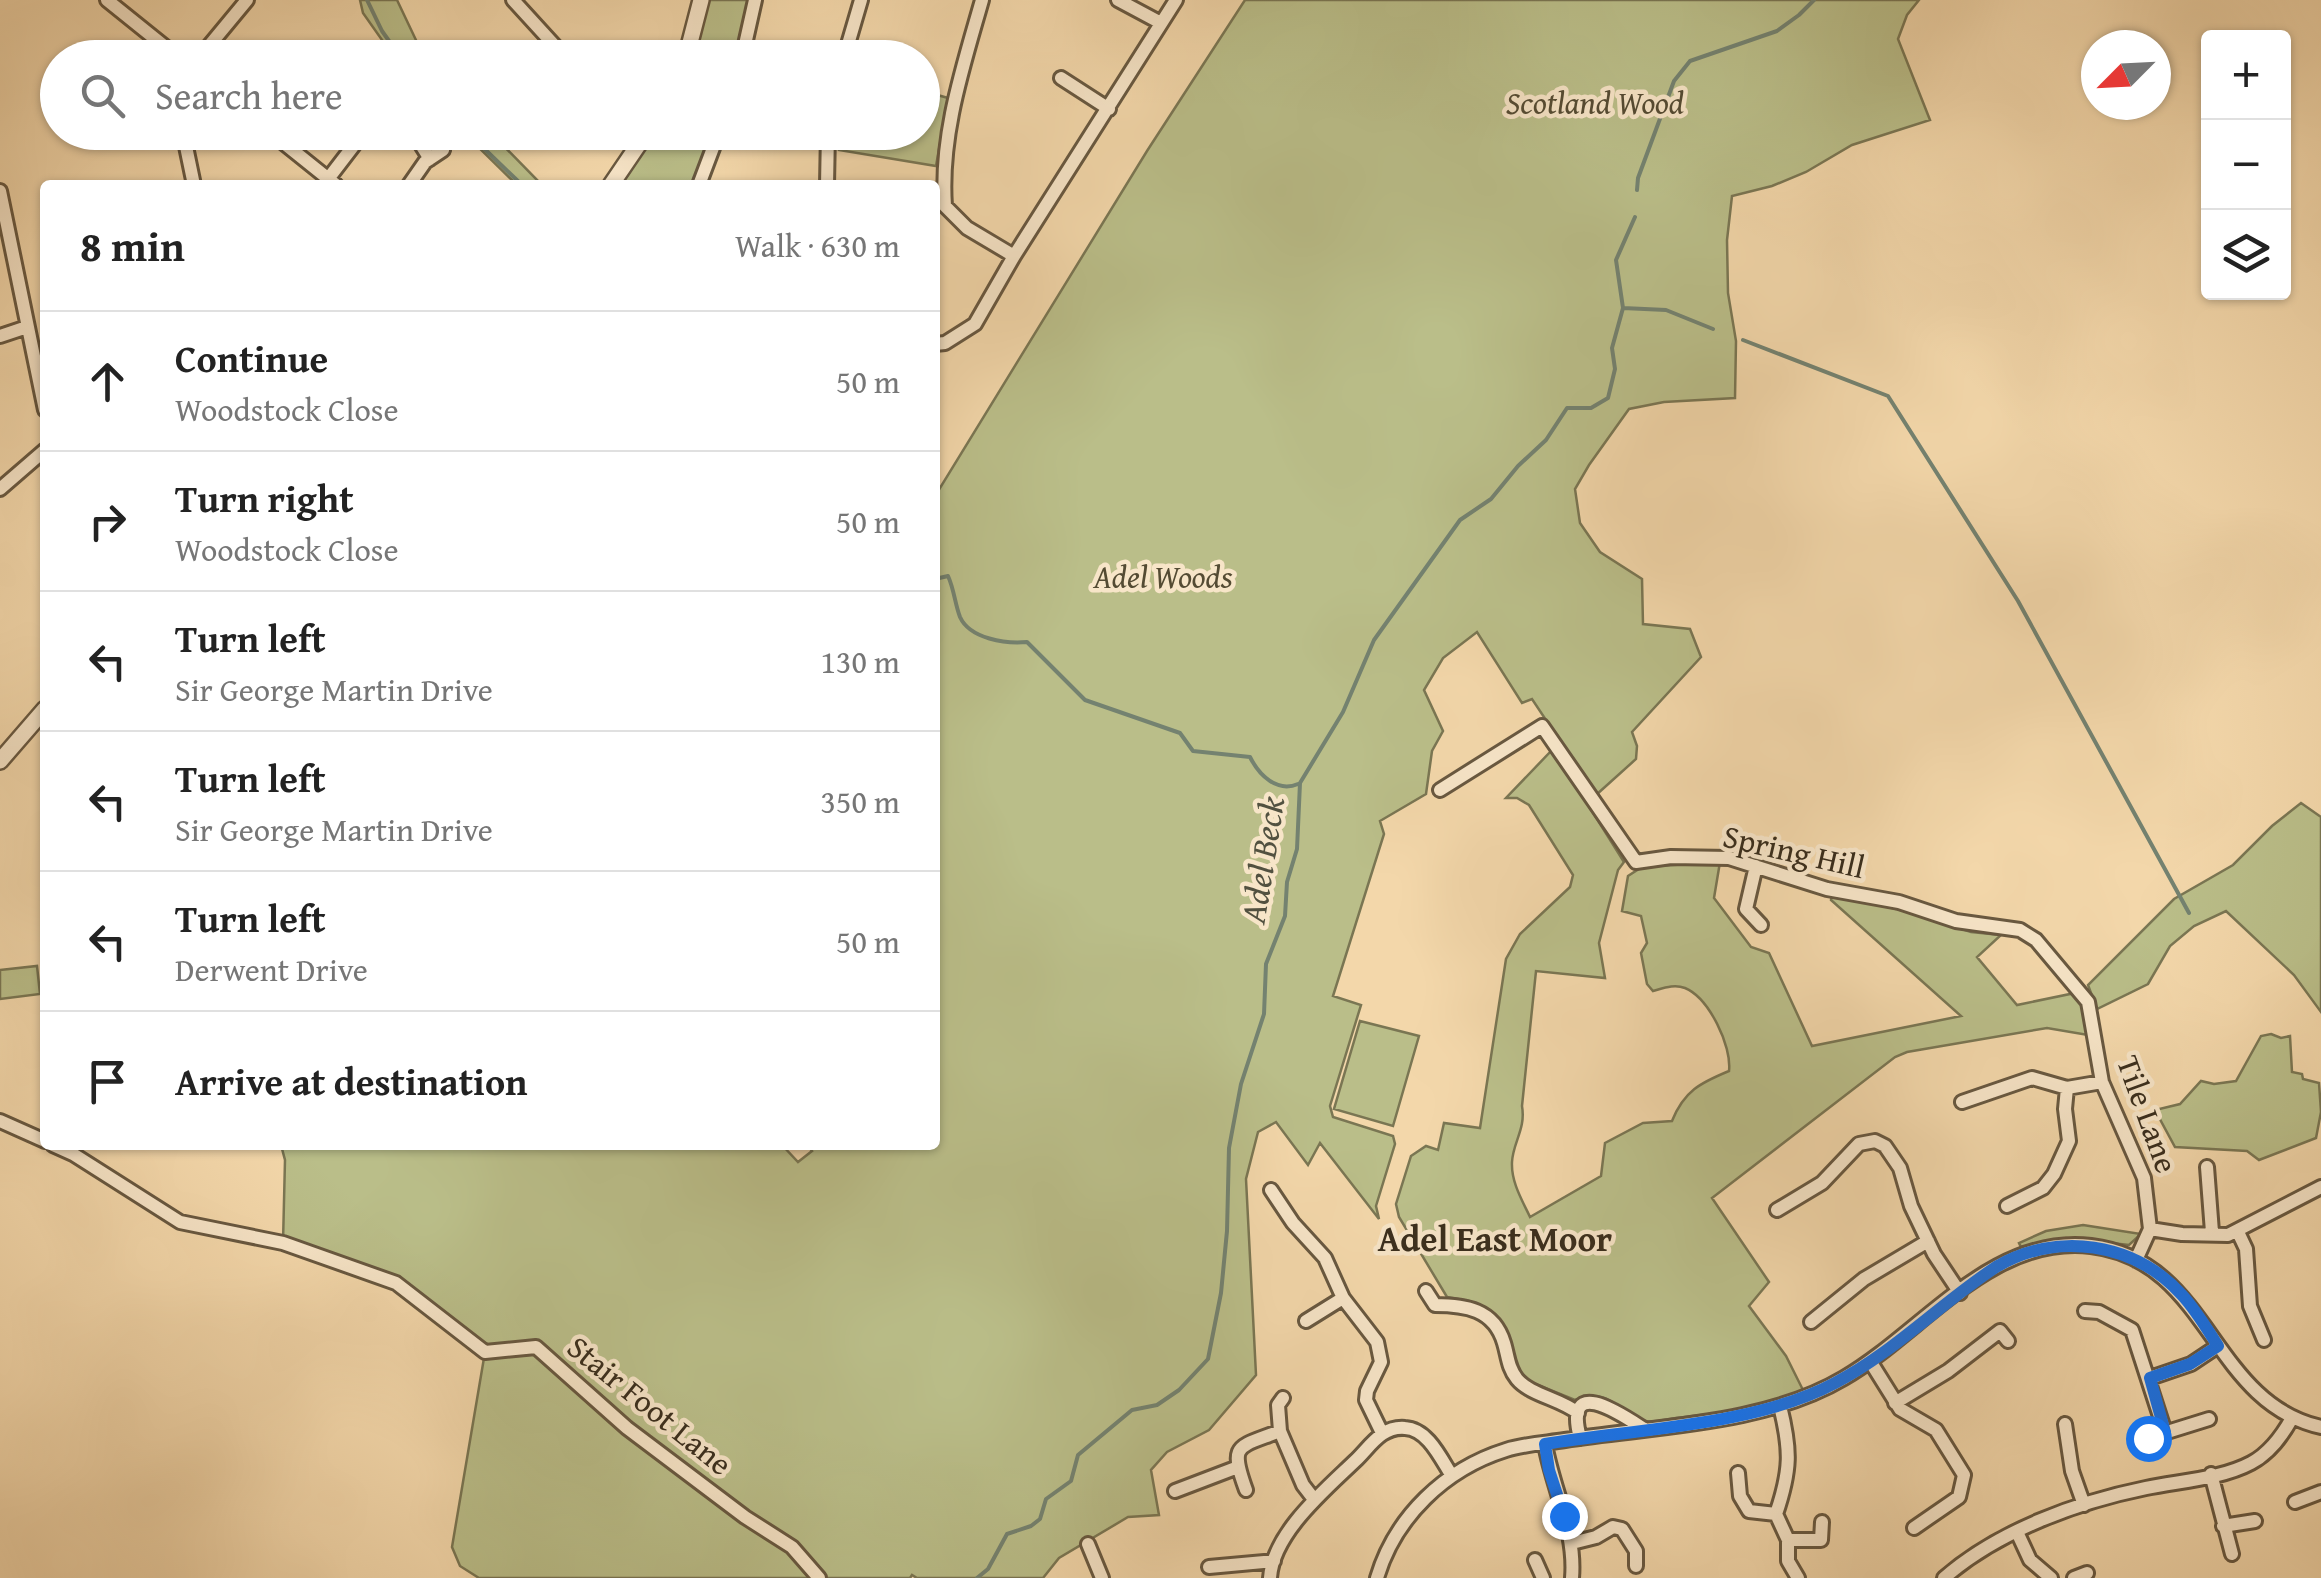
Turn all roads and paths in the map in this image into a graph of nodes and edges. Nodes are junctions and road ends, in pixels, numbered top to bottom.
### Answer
1 (107, 0) edge
2 (246, 0) edge
3 (513, 0) edge
4 (701, 0) edge
5 (755, 0) edge
6 (862, 0) edge
7 (982, 0) edge
8 (1118, 0) edge
9 (1176, 0) edge
10 (1161, 23) junction
11 (158, 40) edge
12 (214, 40) edge
13 (548, 40) edge
14 (691, 40) edge
15 (746, 40) edge
16 (850, 40) edge
17 (1060, 78) dead end
18 (1109, 109) junction
19 (187, 150) edge
20 (295, 150) edge
21 (352, 150) edge
22 (431, 150) edge
23 (635, 150) edge
24 (712, 150) edge
25 (828, 150) edge
26 (193, 180) edge
27 (330, 180) edge
28 (333, 180) edge
29 (413, 180) edge
30 (614, 180) edge
31 (701, 180) edge
32 (827, 180) edge
33 (0, 191) edge
34 (1014, 256) junction
35 (27, 326) junction
36 (0, 336) edge
37 (940, 344) edge
38 (40, 387) edge
39 (40, 454) edge
40 (0, 489) edge
41 (40, 715) edge
42 (0, 759) edge
43 (1440, 790) dead end
44 (1756, 866) junction
45 (1761, 925) dead end
46 (2078, 986) joint
47 (2102, 1082) junction
48 (2068, 1088) junction
49 (1962, 1102) dead end
50 (0, 1121) edge
51 (40, 1140) edge
52 (64, 1150) edge
53 (2207, 1167) dead end
54 (2321, 1187) edge
55 (1271, 1190) dead end
56 (2006, 1206) dead end
57 (1777, 1210) dead end
58 (2150, 1229) junction
59 (2212, 1232) junction
60 (2238, 1232) junction
61 (1928, 1241) junction
62 (2136, 1260) junction
63 (1426, 1291) dead end
64 (1960, 1293) junction
65 (1343, 1298) junction
66 (2086, 1311) dead end
67 (1306, 1321) dead end
68 (1811, 1322) dead end
69 (2264, 1340) dead end
70 (2008, 1341) dead end
71 (2218, 1346) junction
72 (1870, 1361) junction
73 (2150, 1378) junction
74 (1284, 1398) dead end
75 (1895, 1403) junction
76 (1780, 1406) junction
77 (1578, 1413) junction
78 (2292, 1418) junction
79 (2208, 1419) dead end
80 (2065, 1424) dead end
81 (2321, 1427) edge
82 (1644, 1430) junction
83 (1280, 1432) junction
84 (2165, 1432) junction
85 (1382, 1433) junction
86 (1580, 1438) junction
87 (2148, 1438) dead end
88 (1545, 1444) junction
89 (1238, 1467) junction
90 (1738, 1473) dead end
91 (2211, 1474) junction
92 (1452, 1476) junction
93 (1246, 1490) dead end
94 (1175, 1491) dead end
95 (2321, 1492) edge
96 (1314, 1498) junction
97 (2294, 1502) dead end
98 (2084, 1505) junction
99 (1776, 1514) junction
100 (2255, 1521) dead end
101 (1822, 1522) dead end
102 (2223, 1526) junction
103 (1914, 1528) dead end
104 (2017, 1532) junction
105 (1788, 1540) junction
106 (1572, 1543) junction
107 (1088, 1544) dead end
108 (2232, 1554) dead end
109 (1536, 1560) dead end
110 (1274, 1561) junction
111 (1636, 1566) dead end
112 (1209, 1567) dead end
113 (819, 1578) edge
114 (1102, 1578) edge
115 (1270, 1578) edge
116 (1377, 1578) edge
117 (1543, 1578) edge
118 (1572, 1578) edge
119 (1798, 1578) edge
120 (1944, 1578) edge
121 (2052, 1578) edge

1 - 11 street
2 - 12 street
3 - 13 street
4 - 14 street
5 - 15 street
6 - 16 street
7 - 34 street
8 - 10 street
9 - 10 street
10 - 18 street
17 - 18 street
18 - 34 street
19 - 26 street
20 - 27 street
21 - 28 street
22 - 29 street
23 - 30 street
24 - 31 street
25 - 32 street
33 - 35 street
34 - 37 street
35 - 36 street
35 - 38 street
39 - 40 street
41 - 42 street
43 - 44 street, Spring Hill
44 - 45 street
44 - 46 street, Spring Hill
46 - 47 street, Tile Lane
47 - 48 street
47 - 58 street, Tile Lane
48 - 49 street
48 - 56 street
50 - 51 street
52 - 113 street, Stair Foot Lane
53 - 59 street
54 - 60 street
55 - 65 street
57 - 61 street
58 - 59 street
58 - 62 street
59 - 60 street
60 - 69 street
61 - 64 street
61 - 68 street
62 - 64 street
62 - 71 street
63 - 77 street
64 - 72 street
65 - 67 street
65 - 85 street
66 - 73 street
70 - 75 street
71 - 73 street
71 - 78 street
72 - 75 street
72 - 76 street
73 - 84 street
74 - 83 street
75 - 103 street
76 - 82 street
76 - 99 street
77 - 82 street
77 - 86 street
78 - 81 street
78 - 91 street
79 - 84 street
80 - 98 street
82 - 86 street
83 - 89 street
83 - 96 street
84 - 87 street
85 - 92 street
85 - 96 street
86 - 88 street
88 - 92 street
88 - 106 street
89 - 93 street
89 - 94 street
90 - 99 street
91 - 98 street
91 - 102 street
92 - 116 street
95 - 97 street
96 - 110 street
98 - 104 street
99 - 105 street
100 - 102 street
101 - 105 street
102 - 108 street
104 - 120 street
104 - 121 street
105 - 119 street
106 - 111 street
106 - 118 street
107 - 114 street
109 - 117 street
110 - 112 street
110 - 115 street

